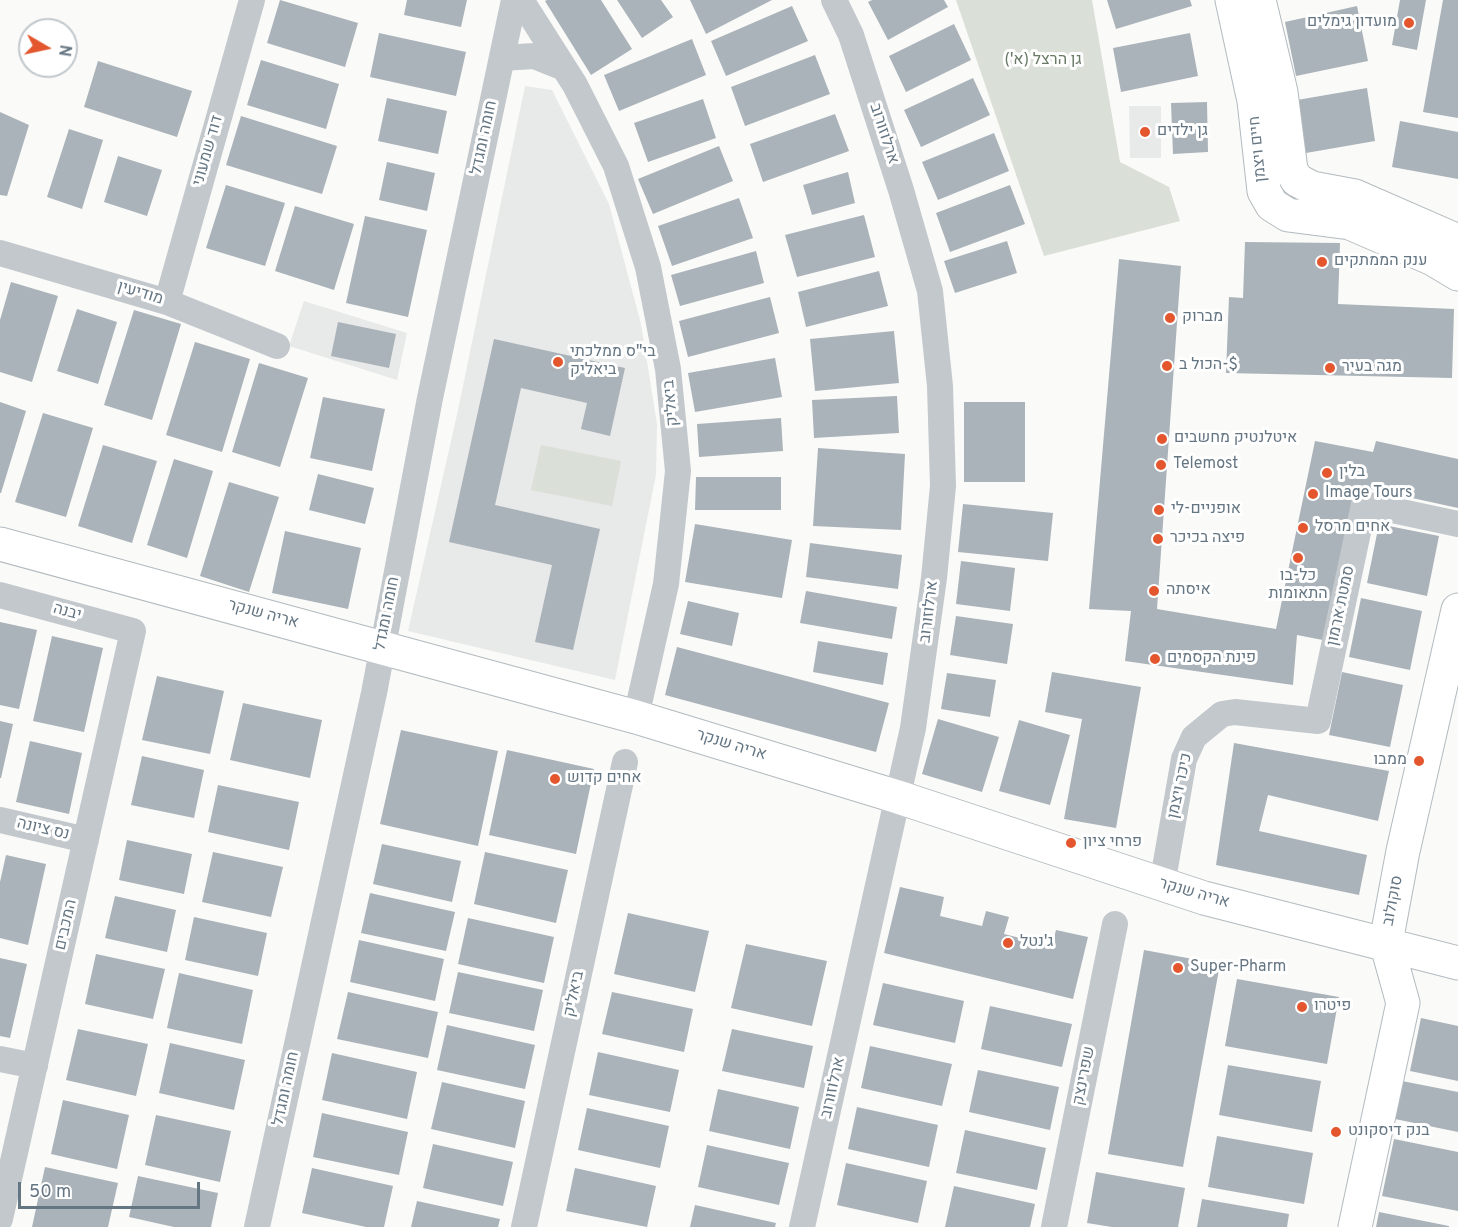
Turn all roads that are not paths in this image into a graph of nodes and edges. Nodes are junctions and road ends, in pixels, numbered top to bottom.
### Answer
1 (252, 0) edge
2 (514, 0) edge
3 (521, 0) edge
4 (834, 0) edge
5 (1232, 0) edge
6 (1259, 0) edge
7 (502, 58) junction
8 (564, 68) junction
9 (1456, 238) edge
10 (0, 253) edge
11 (1458, 274) edge
12 (167, 302) junction
13 (276, 346) dead end
14 (1458, 525) edge
15 (0, 544) edge
16 (0, 595) edge
17 (1458, 610) edge
18 (133, 631) joint
19 (381, 646) junction
20 (1235, 712) joint
21 (636, 717) junction
22 (625, 762) dead end
23 (898, 797) junction
24 (0, 820) edge
25 (86, 840) junction
26 (1162, 885) junction
27 (1115, 924) dead end
28 (1386, 942) junction
29 (1458, 963) edge
30 (0, 1059) edge
31 (35, 1066) junction
32 (0, 1219) edge
33 (257, 1227) edge
34 (524, 1227) edge
35 (802, 1227) edge
36 (1054, 1227) edge
37 (1355, 1227) edge

1 - 12 street, דוד שמעוני
2 - 7 street, חומה ומגדל
3 - 8 street, ביאליק
4 - 23 street, ארלוזורוב
5 - 11 street, חיים ויצמן
6 - 9 street, חיים ויצמן
7 - 8 street
7 - 19 street, חומה ומגדל
8 - 21 street, ביאליק
10 - 12 street, מודיעין
12 - 13 street, מודיעין
14 - 20 street, סמטת ארמון
15 - 19 street, אריה שנקר
16 - 18 street, יבנה
17 - 28 street, סוקולוב
18 - 25 street, המכבים
19 - 21 street, אריה שנקר
19 - 33 street, חומה ומגדל
20 - 26 street, כיכר ויצמן
21 - 23 street, אריה שנקר
22 - 34 street, ביאליק
23 - 26 street, אריה שנקר
23 - 35 street, ארלוזורוב
24 - 25 street, נס ציונה
25 - 31 street, המכבים
26 - 28 street, אריה שנקר
27 - 36 street, שפרינצק
28 - 29 street, אריה שנקר
28 - 37 street, סוקולוב
30 - 31 street
31 - 32 street, המכבים

